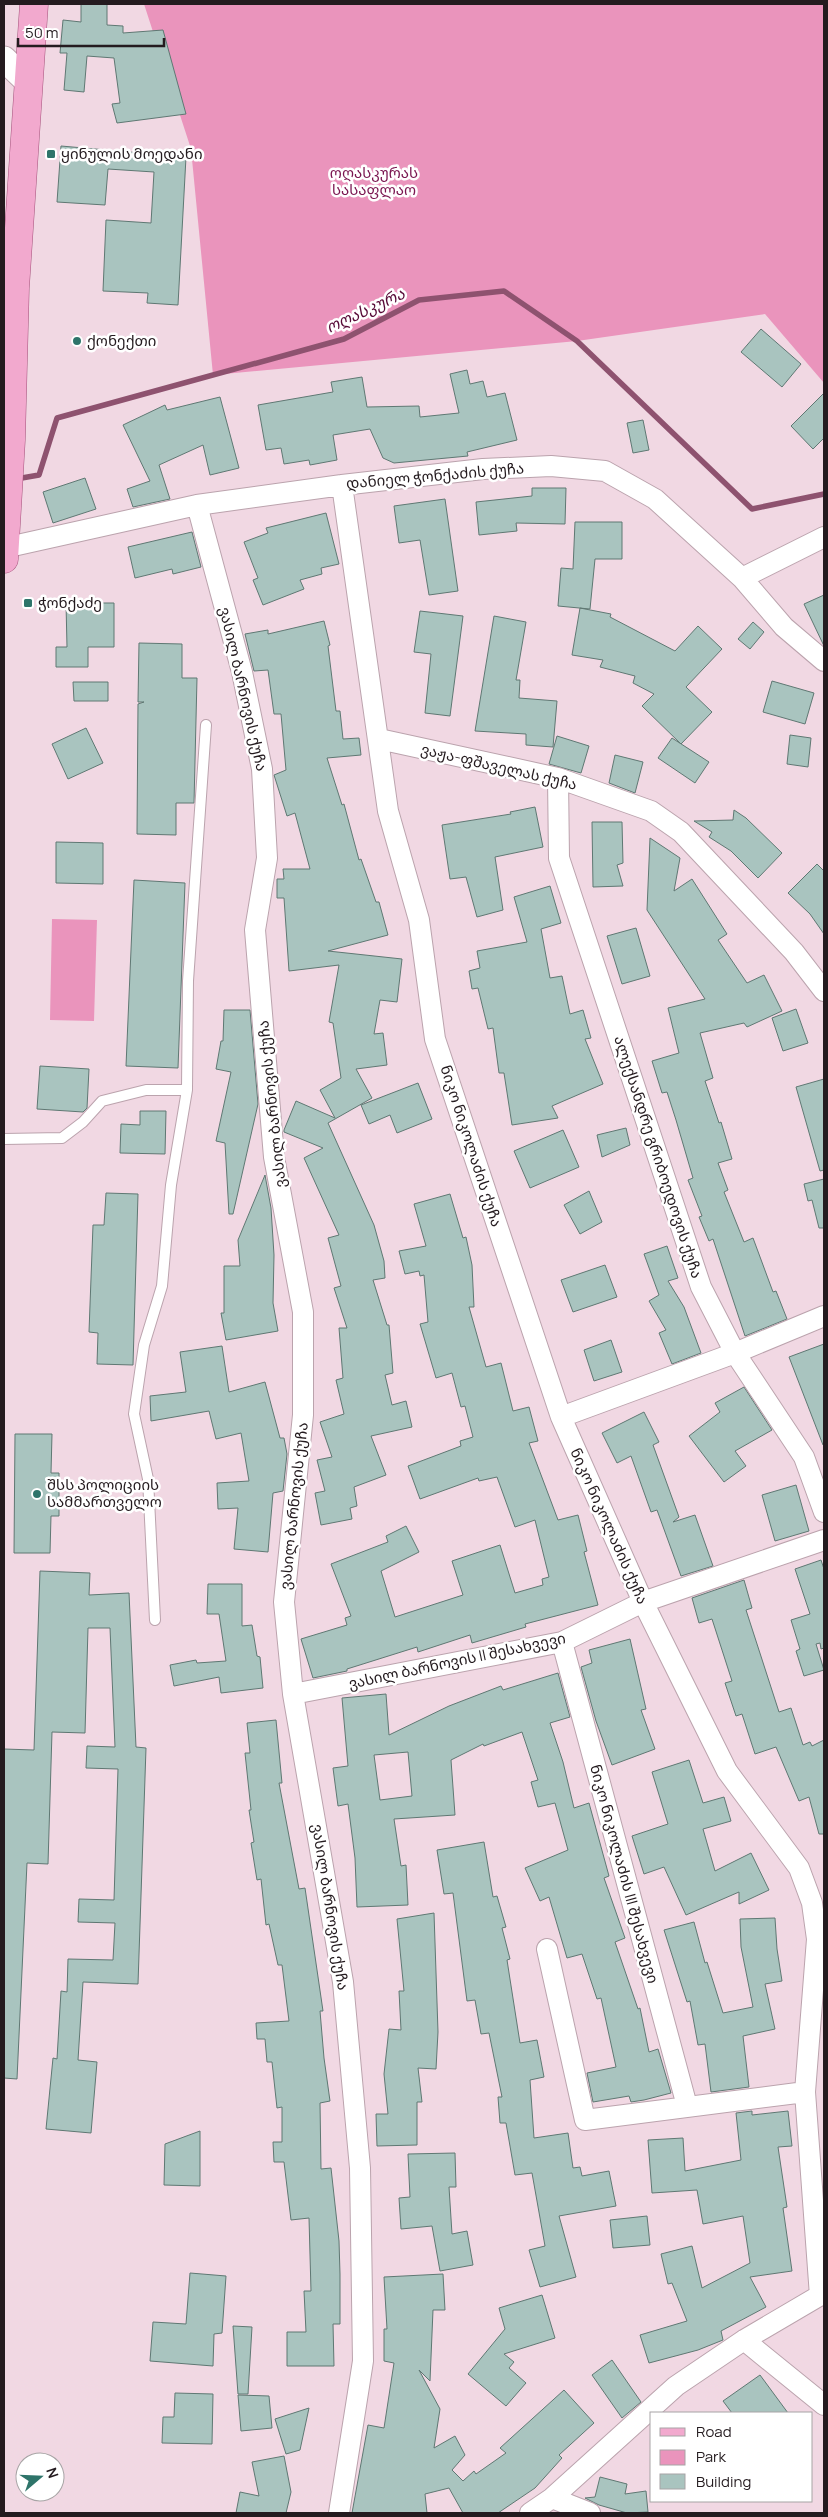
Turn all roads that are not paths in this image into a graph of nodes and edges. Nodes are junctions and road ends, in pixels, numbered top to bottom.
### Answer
1 (34, 4) edge
2 (4, 59) edge
3 (28, 82) junction
4 (8, 379) edge
5 (342, 485) junction
6 (197, 505) junction
7 (824, 537) edge
8 (4, 548) edge
9 (4, 559) edge
10 (742, 578) junction
11 (824, 661) edge
12 (206, 725) dead end
13 (379, 739) junction
14 (558, 778) junction
15 (824, 991) edge
16 (187, 1090) junction
17 (4, 1139) edge
18 (824, 1316) edge
19 (735, 1353) junction
20 (561, 1418) junction
21 (824, 1512) edge
22 (824, 1540) edge
23 (643, 1602) junction
24 (155, 1620) dead end
25 (562, 1642) junction
26 (293, 1694) junction
27 (547, 1949) dead end
28 (805, 2092) junction
29 (687, 2106) junction
30 (822, 2294) edge
31 (744, 2340) junction
32 (824, 2405) edge
33 (552, 2498) junction
34 (339, 2513) edge
35 (530, 2513) edge
36 (590, 2513) edge

1 - 3 main road
2 - 3 street
3 - 4 main road
4 - 8 main road
5 - 6 street, დანიელ ჭონქაძის ქუჩა
5 - 10 street, დანიელ ჭონქაძის ქუჩა
5 - 13 street
6 - 8 street, დანიელ ჭონქაძის ქუჩა
6 - 26 street, ვასილ ბარნოვის ქუჩა
7 - 10 street
8 - 9 main road
10 - 11 street, დანიელ ჭონქაძის ქუჩა
12 - 16 lane
13 - 14 street, ვაჟა-ფშაველას ქუჩა
13 - 20 street, ნიკო ნიკოლაძის ქუჩა
14 - 15 street, ვაჟა-ფშაველას ქუჩა
14 - 19 street, ალექსანდრე გრიბოედოვის ქუჩა
16 - 17 lane
16 - 24 lane
18 - 19 street
19 - 20 street
19 - 21 street, ალექსანდრე გრიბოედოვის ქუჩა
20 - 23 street, ნიკო ნიკოლაძის ქუჩა
22 - 23 street, ვასილ ბარნოვის II შესახვევი
23 - 25 street, ვასილ ბარნოვის II შესახვევი
23 - 28 street, ნიკო ნიკოლაძის ქუჩა
25 - 26 street, ვასილ ბარნოვის II შესახვევი
25 - 29 street, ნიკო ნიკოლაძის III შესახვევი
26 - 34 street, ვასილ ბარნოვის ქუჩა
27 - 29 street
28 - 29 street
28 - 30 street, ნიკო ნიკოლაძის ქუჩა
30 - 31 street
31 - 32 street
31 - 33 street
33 - 35 street
33 - 36 street

